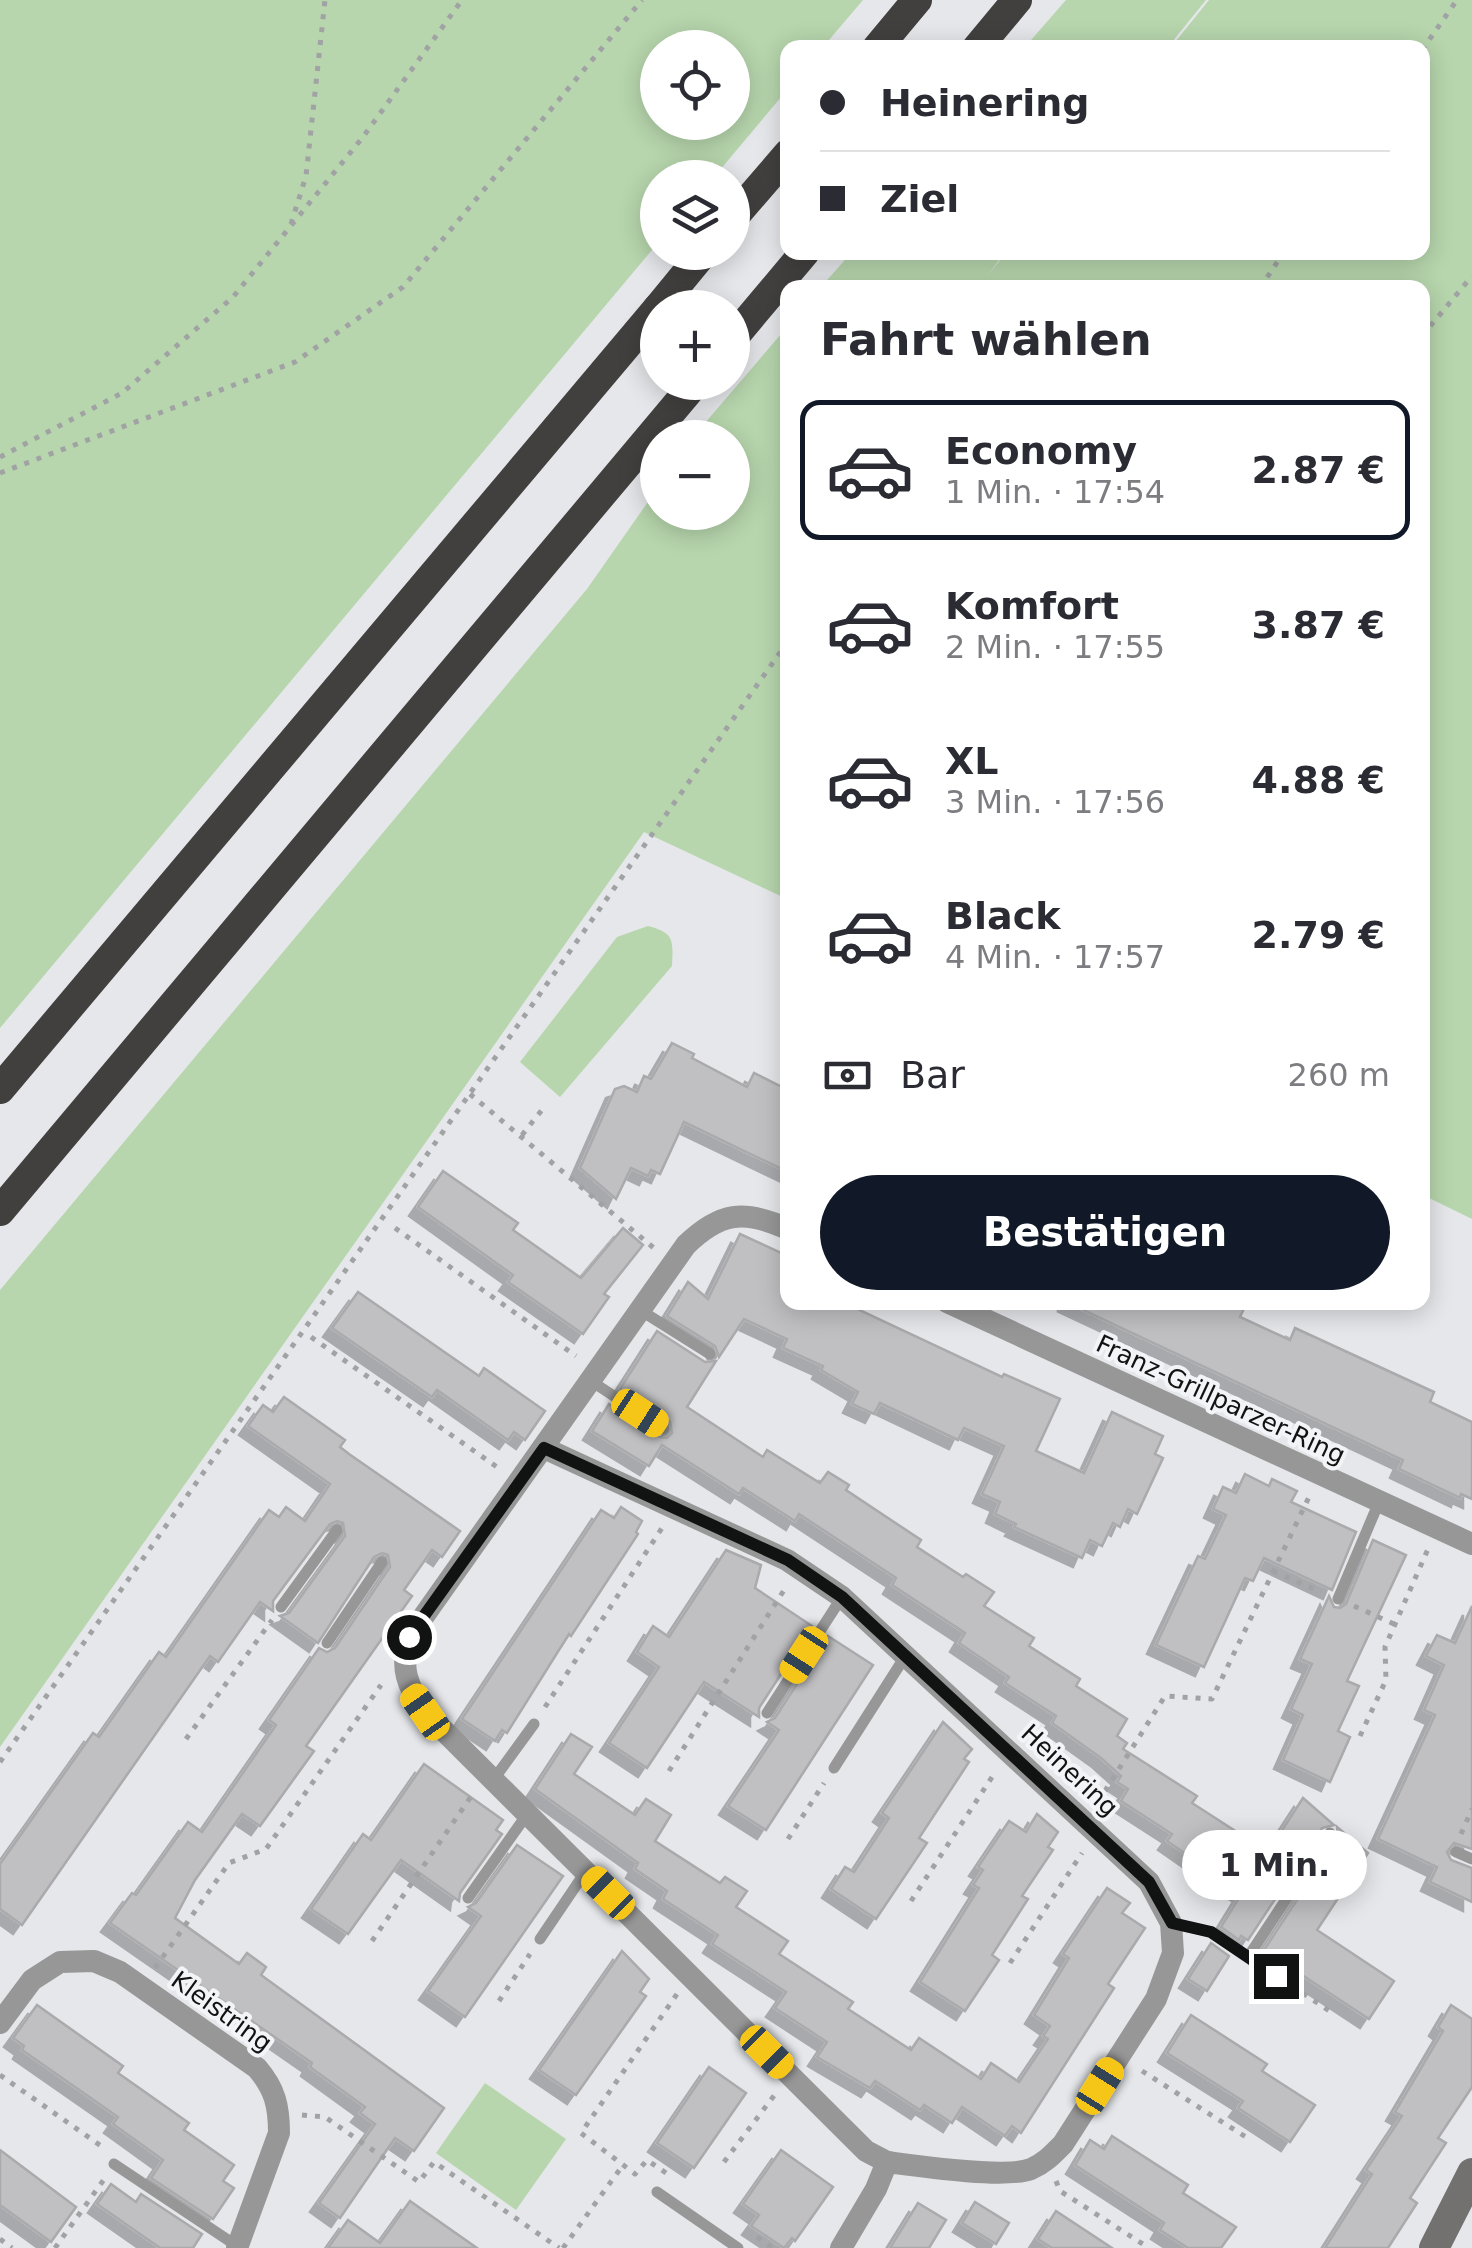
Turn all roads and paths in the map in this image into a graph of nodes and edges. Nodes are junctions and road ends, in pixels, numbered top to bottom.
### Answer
1 (325, 0) edge
2 (462, 0) edge
3 (642, 0) edge
4 (917, 0) edge
5 (1017, 0) edge
6 (1457, 0) edge
7 (884, 40) edge
8 (984, 40) edge
9 (1429, 40) edge
10 (780, 163) edge
11 (750, 198) edge
12 (289, 228) junction
13 (798, 260) edge
14 (689, 270) edge
15 (1472, 276) edge
16 (782, 280) edge
17 (780, 282) edge
18 (673, 290) edge
19 (750, 318) edge
20 (1430, 326) edge
21 (640, 329) edge
22 (681, 400) edge
23 (0, 457) edge
24 (0, 474) edge
25 (780, 652) edge
26 (0, 1090) edge
27 (470, 1094) junction
28 (545, 1106) dead end
29 (522, 1135) junction
30 (0, 1210) edge
31 (780, 1226) edge
32 (395, 1228) dead end
33 (672, 1264) junction
34 (640, 1310) junction
35 (964, 1310) edge
36 (311, 1337) dead end
37 (710, 1354) dead end
38 (594, 1376) junction
39 (664, 1429) dead end
40 (544, 1448) junction
41 (1320, 1474) junction
42 (519, 1482) junction
43 (1379, 1502) junction
44 (675, 1508) junction
45 (1437, 1528) junction
46 (337, 1530) dead end
47 (1472, 1544) edge
48 (382, 1562) dead end
49 (798, 1567) junction
50 (842, 1597) junction
51 (1338, 1599) dead end
52 (281, 1606) joint
53 (326, 1643) dead end
54 (405, 1650) junction
55 (906, 1655) junction
56 (767, 1713) dead end
57 (534, 1724) joint
58 (1360, 1736) dead end
59 (186, 1739) dead end
60 (1010, 1750) junction
61 (0, 1762) edge
62 (834, 1768) joint
63 (669, 1770) dead end
64 (491, 1776) junction
65 (528, 1814) junction
66 (1091, 1826) junction
67 (1330, 1833) dead end
68 (788, 1839) dead end
69 (1456, 1852) dead end
70 (1472, 1859) edge
71 (586, 1871) junction
72 (468, 1898) dead end
73 (911, 1901) dead end
74 (1172, 1923) junction
75 (540, 1939) joint
76 (372, 1941) dead end
77 (1248, 1957) junction
78 (1010, 1963) dead end
79 (690, 1975) junction
80 (1276, 1976) joint
81 (141, 1987) junction
82 (498, 2002) dead end
83 (1331, 2012) dead end
84 (0, 2023) edge
85 (1119, 2056) junction
86 (0, 2075) edge
87 (793, 2078) junction
88 (279, 2113) junction
89 (1249, 2139) dead end
90 (1046, 2161) junction
91 (724, 2162) dead end
92 (887, 2162) junction
93 (114, 2164) junction
94 (623, 2165) junction
95 (1472, 2173) edge
96 (635, 2174) dead end
97 (657, 2192) dead end
98 (0, 2240) edge
99 (237, 2247) edge
100 (12, 2248) edge
101 (55, 2248) edge
102 (561, 2248) edge
103 (738, 2248) edge
104 (841, 2248) edge
105 (1150, 2248) edge
106 (1434, 2248) edge

1 - 12 path
2 - 12 path
3 - 24 path
4 - 7 highway
5 - 8 highway
6 - 9 path
10 - 11 highway
12 - 23 path
13 - 16 highway
14 - 18 highway
15 - 20 path
17 - 19 highway
21 - 26 highway
22 - 30 highway
25 - 27 path
27 - 29 path
27 - 61 path
28 - 29 path
29 - 33 path
31 - 33 street
32 - 38 path
33 - 34 street
34 - 37 lane
34 - 38 street
35 - 41 street, Franz-Grillparzer-Ring
36 - 42 path
38 - 39 lane
38 - 40 street
40 - 42 street
40 - 44 street, Heinering
41 - 43 street, Franz-Grillparzer-Ring
41 - 66 path
42 - 54 street
43 - 45 street, Franz-Grillparzer-Ring
43 - 51 lane
44 - 49 street, Heinering
44 - 57 path
45 - 47 street, Franz-Grillparzer-Ring
45 - 58 path
46 - 52 lane
48 - 53 lane
49 - 50 street, Heinering
49 - 63 path
50 - 55 street, Heinering
50 - 56 lane
52 - 59 path
54 - 64 street
54 - 81 path
55 - 60 street, Heinering
55 - 62 lane
57 - 64 lane
60 - 66 street, Heinering
60 - 73 path
62 - 68 path
64 - 65 street
64 - 76 path
65 - 71 street
65 - 72 lane
66 - 74 street, Heinering
66 - 78 path
67 - 77 lane
69 - 70 lane
71 - 75 lane
71 - 79 street
74 - 77 lane
74 - 85 street
75 - 82 path
77 - 80 lane
79 - 87 street
79 - 94 path
80 - 83 path
81 - 84 street, Kleistring
81 - 88 street, Kleistring
85 - 89 path
85 - 90 street
86 - 93 path
87 - 91 path
87 - 92 street
88 - 99 street
88 - 102 path
90 - 92 street
90 - 105 path
92 - 104 street
93 - 99 lane
93 - 101 path
94 - 96 path
94 - 102 path
95 - 106 street
97 - 103 lane
98 - 100 path

